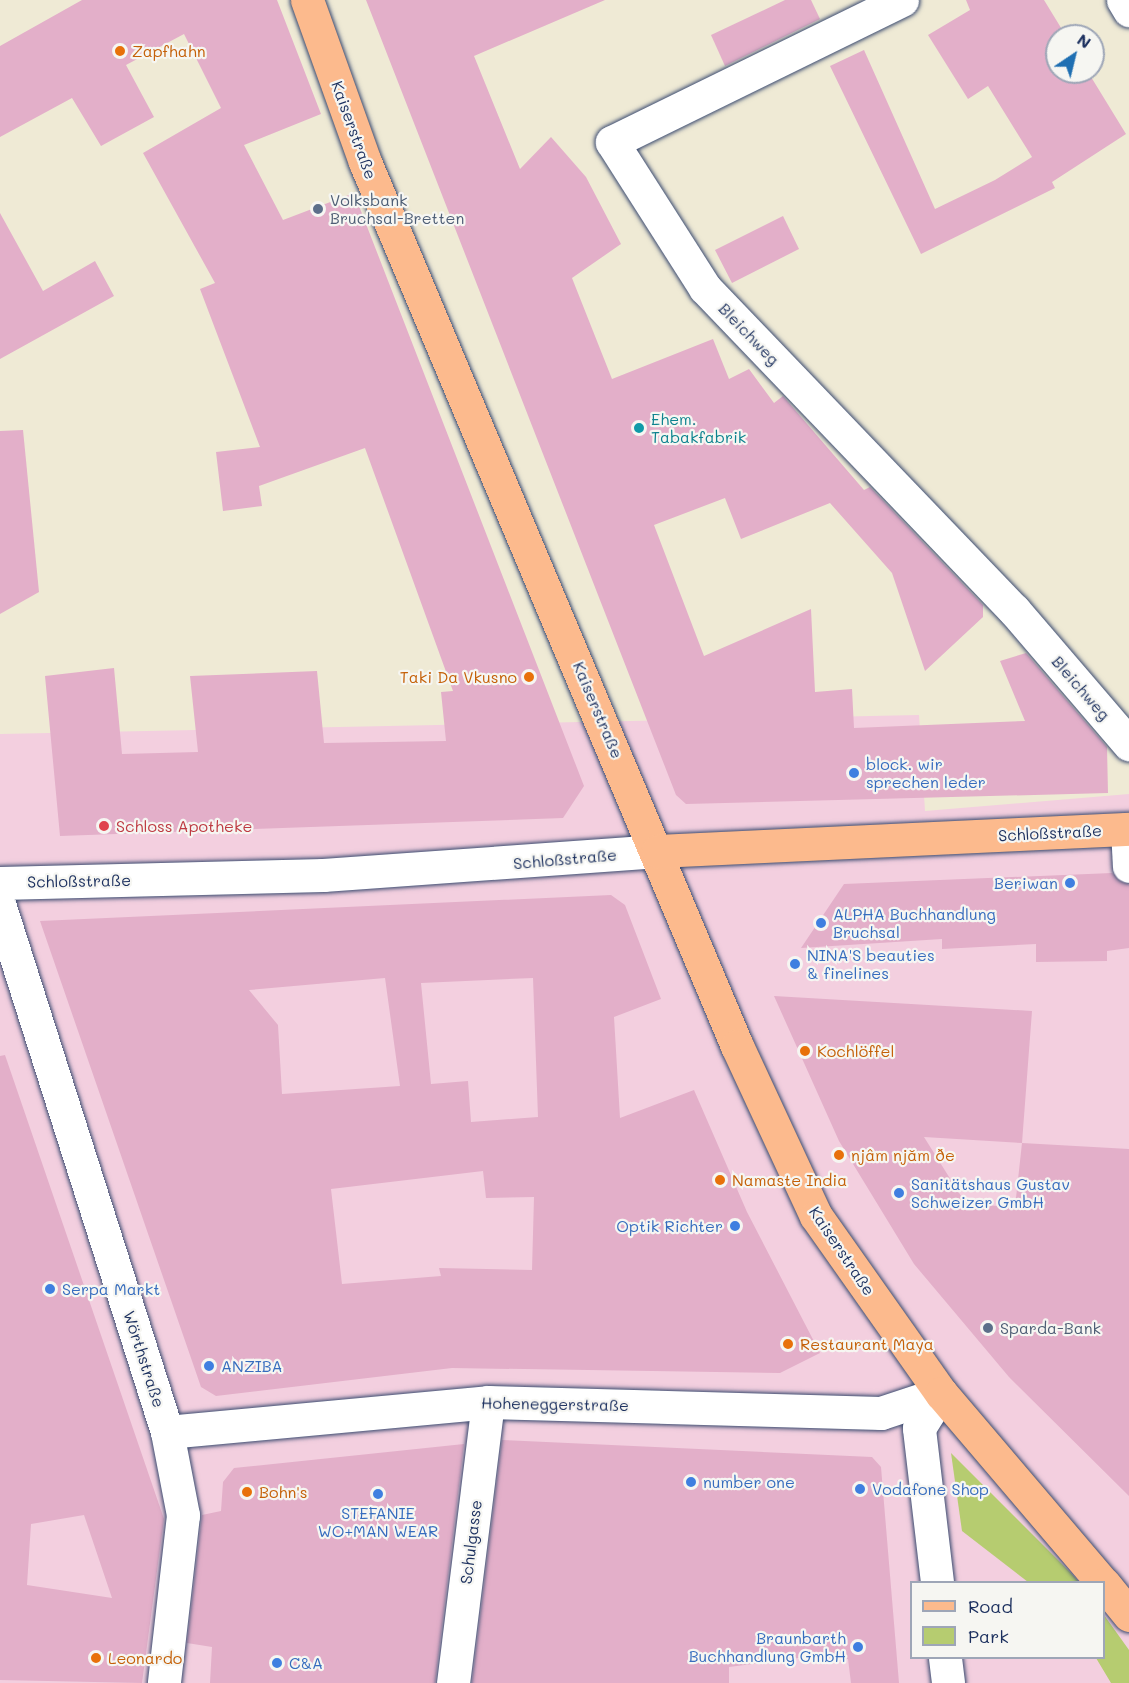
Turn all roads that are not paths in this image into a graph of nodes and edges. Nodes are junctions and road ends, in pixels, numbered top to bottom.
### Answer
1 (308, 0) edge
2 (902, 0) edge
3 (1123, 0) edge
4 (1129, 10) edge
5 (1129, 744) edge
6 (1128, 829) edge
7 (658, 850) junction
8 (1129, 866) edge
9 (0, 883) edge
10 (0, 906) edge
11 (941, 1393) junction
12 (488, 1402) junction
13 (167, 1432) junction
14 (937, 1581) edge
15 (1101, 1581) edge
16 (1105, 1586) edge
17 (1129, 1616) edge
18 (945, 1659) edge
19 (164, 1683) edge
20 (453, 1683) edge
21 (948, 1683) edge

1 - 7 main road, Kaiserstraße
2 - 5 street, Bleichweg
3 - 4 street
6 - 7 main road, Schloßstraße
6 - 8 street
7 - 9 street, Schloßstraße
7 - 11 main road, Kaiserstraße
10 - 13 street, Wörthstraße
11 - 12 street, Hoheneggerstraße
11 - 14 street
11 - 15 main road, Kaiserstraße
12 - 13 street, Hoheneggerstraße
12 - 20 street, Schulgasse
13 - 19 street, Wörthstraße
16 - 17 main road, Kaiserstraße
18 - 21 street

